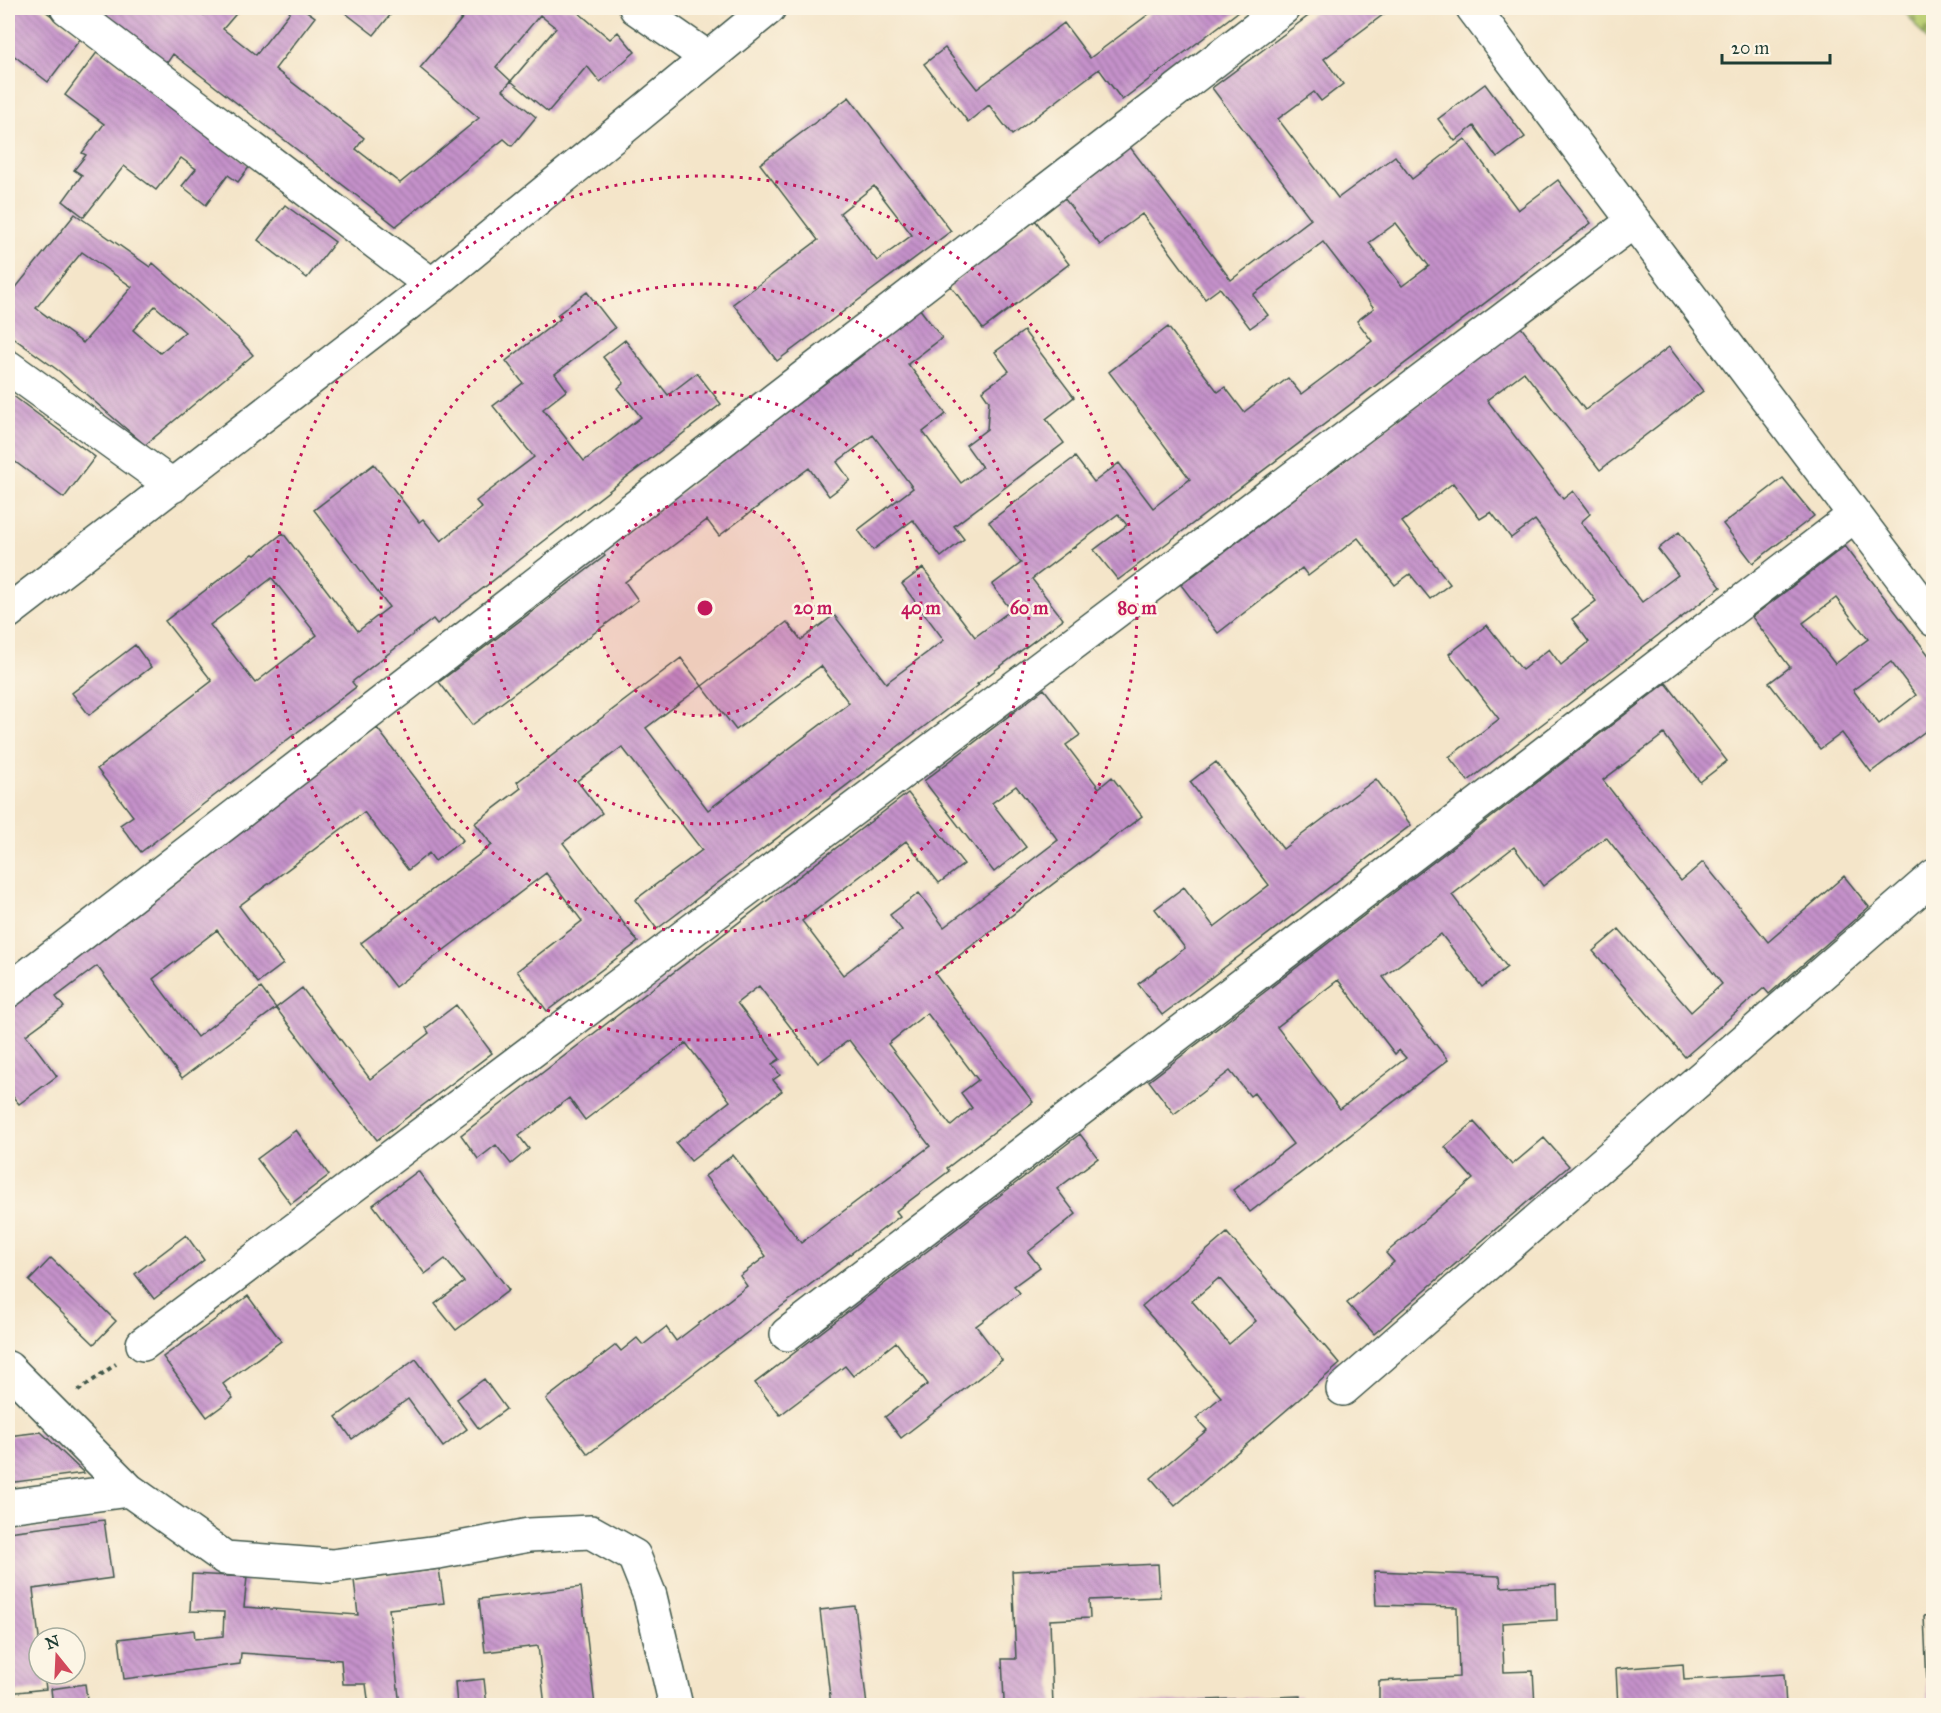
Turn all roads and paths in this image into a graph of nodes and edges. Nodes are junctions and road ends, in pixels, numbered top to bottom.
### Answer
1 (67, 8) edge
2 (636, 8) edge
3 (769, 8) edge
4 (1283, 8) edge
5 (1473, 8) edge
6 (708, 58) junction
7 (1634, 221) junction
8 (432, 285) junction
9 (8, 367) edge
10 (173, 486) junction
11 (1855, 516) junction
12 (8, 612) edge
13 (1934, 620) edge
14 (1934, 876) edge
15 (8, 991) edge
16 (787, 1334) dead end
17 (143, 1344) joint
18 (8, 1368) edge
19 (1343, 1389) dead end
20 (51, 1411) junction
21 (129, 1490) junction
22 (8, 1506) edge
23 (675, 1706) edge

1 - 8 street
2 - 6 street
3 - 6 street
4 - 15 street
5 - 7 street
6 - 8 street
7 - 11 street
7 - 17 street
8 - 10 street
9 - 10 street
10 - 12 street
11 - 13 street
11 - 16 street
14 - 19 street
17 - 20 path
18 - 20 street
20 - 21 street
21 - 22 street
21 - 23 street

